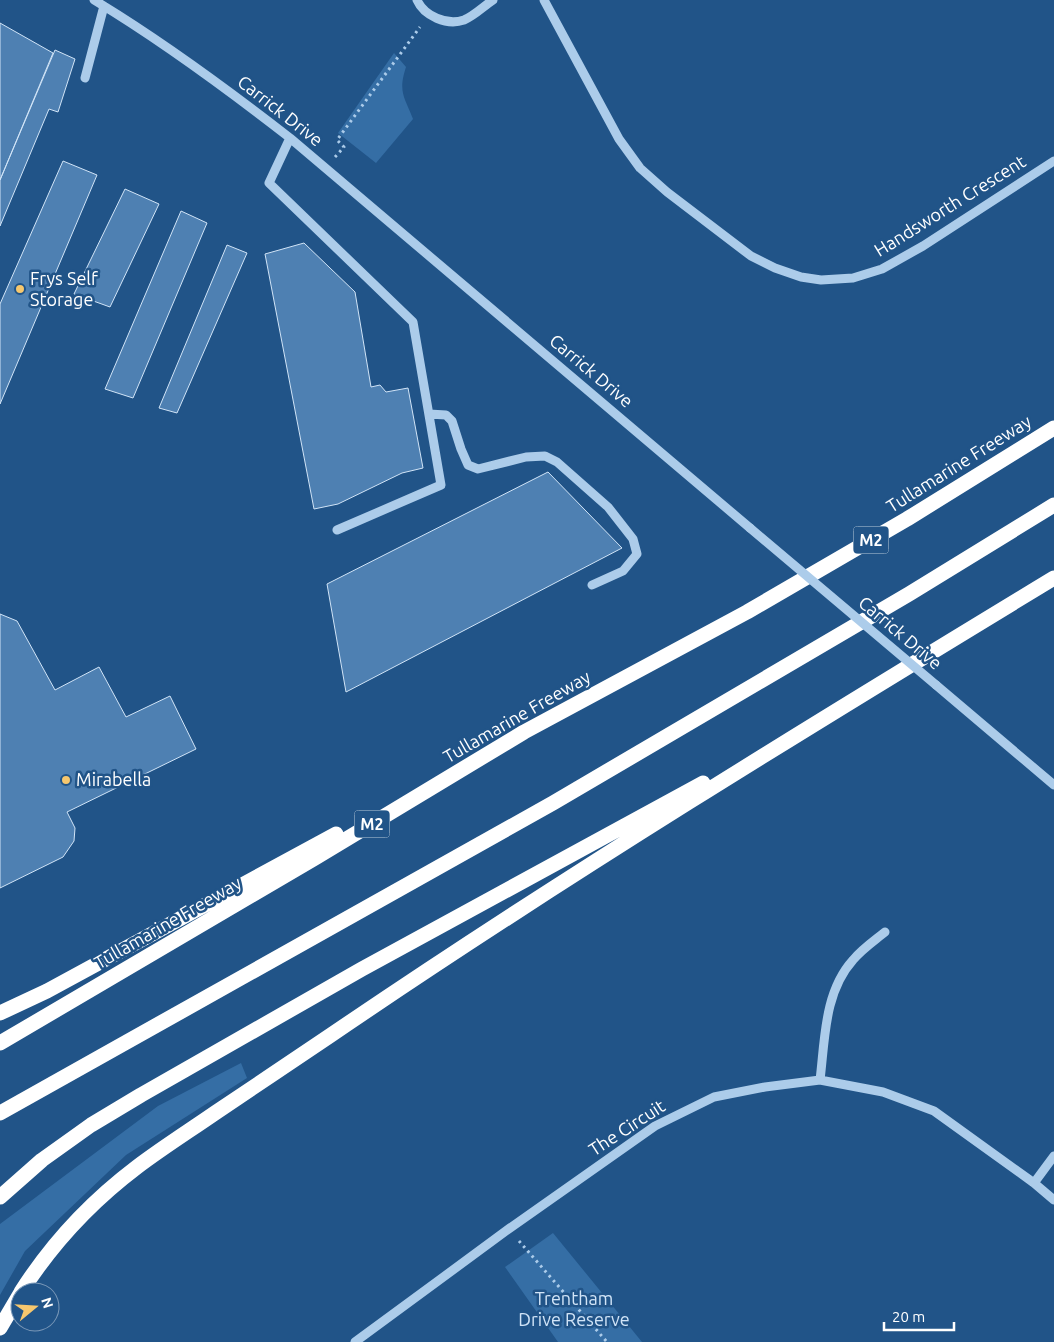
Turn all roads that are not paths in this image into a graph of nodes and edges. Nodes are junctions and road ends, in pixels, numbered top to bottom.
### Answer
1 (94, 0) edge
2 (416, 0) edge
3 (493, 0) edge
4 (544, 0) edge
5 (104, 6) junction
6 (85, 78) dead end
7 (290, 138) junction
8 (1054, 161) edge
9 (429, 414) junction
10 (1054, 428) edge
11 (1054, 505) edge
12 (337, 530) dead end
13 (1054, 578) edge
14 (592, 584) dead end
15 (829, 714) junction
16 (524, 732) junction
17 (1054, 785) edge
18 (884, 932) dead end
19 (0, 1013) edge
20 (0, 1042) edge
21 (820, 1080) junction
22 (0, 1112) edge
23 (1054, 1156) edge
24 (1034, 1183) junction
25 (0, 1197) edge
26 (1054, 1200) edge
27 (28, 1282) edge
28 (10, 1310) edge
29 (0, 1328) edge
30 (355, 1342) edge

1 - 5 street, Carrick Drive
2 - 3 street
4 - 8 street, Handsworth Crescent
5 - 6 street
5 - 7 street, Carrick Drive
7 - 9 street
7 - 17 street, Carrick Drive, bridge
9 - 12 street
9 - 14 street
10 - 16 highway, Tullamarine Freeway / M2
11 - 22 highway
13 - 15 highway
15 - 25 highway
15 - 27 highway
16 - 19 highway
16 - 20 highway, Tullamarine Freeway / M2
18 - 21 street
21 - 24 street, The Circuit
21 - 30 street, The Circuit
23 - 24 street
24 - 26 street, The Circuit
28 - 29 highway

